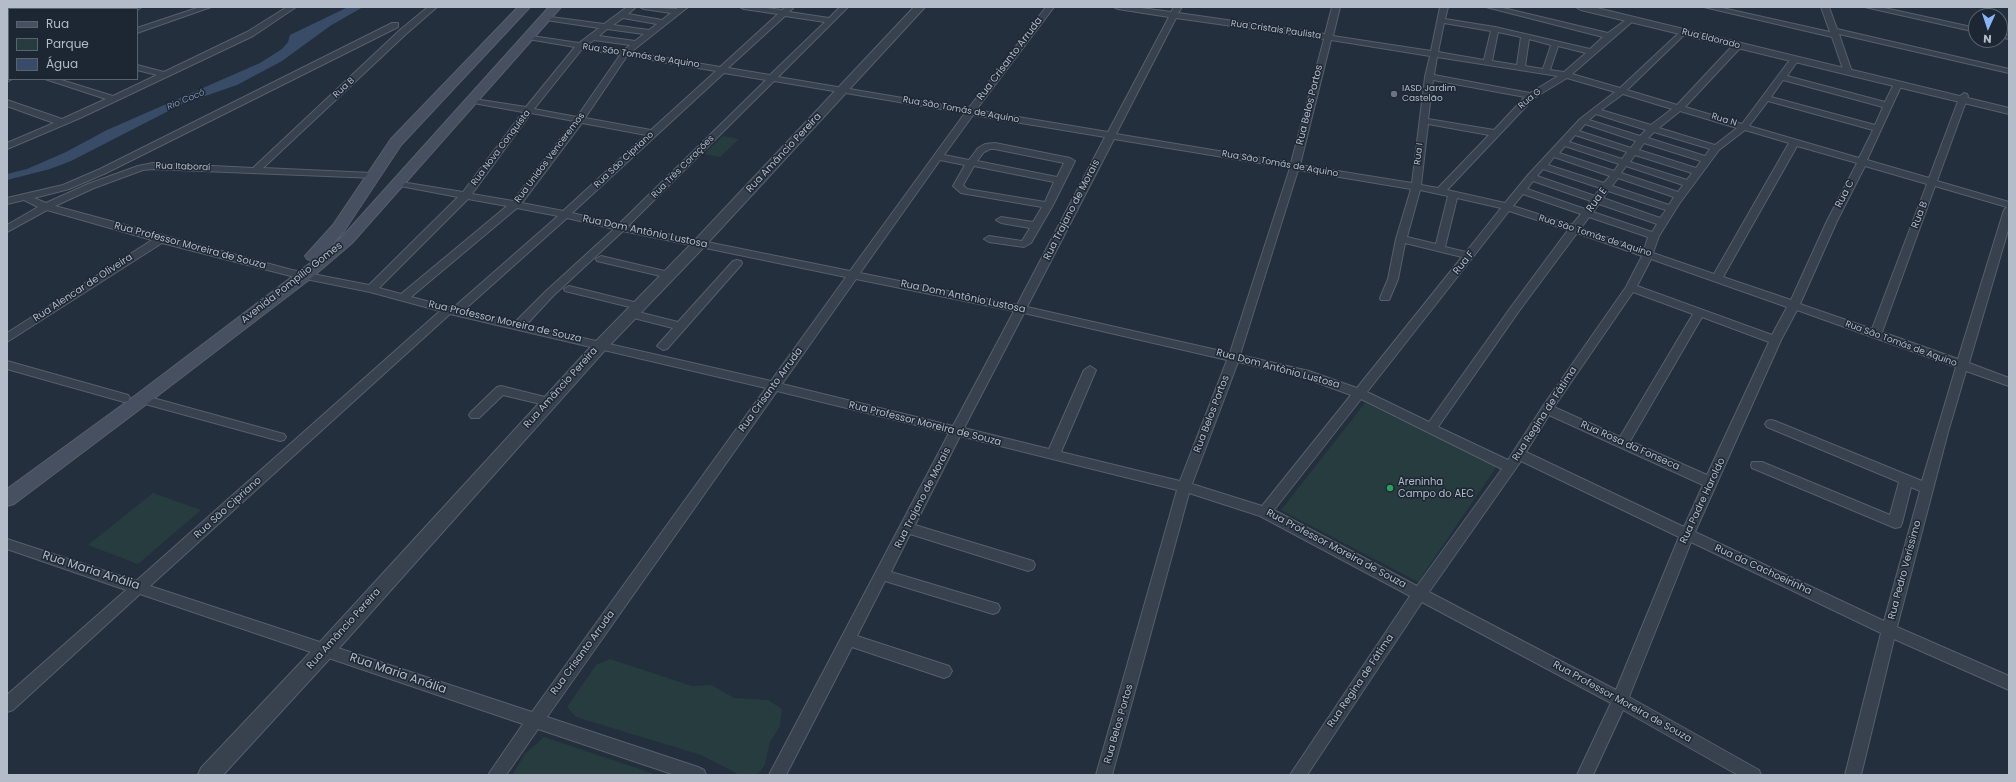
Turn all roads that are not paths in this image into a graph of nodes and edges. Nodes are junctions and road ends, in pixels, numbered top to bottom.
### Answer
1 (207, 7) edge
2 (292, 7) edge
3 (433, 7) edge
4 (524, 7) edge
5 (555, 7) edge
6 (632, 7) edge
7 (644, 7) edge
8 (744, 7) edge
9 (844, 7) edge
10 (920, 7) edge
11 (1050, 7) edge
12 (1118, 7) edge
13 (1336, 7) edge
14 (1444, 7) edge
15 (1490, 7) edge
16 (1581, 7) edge
17 (1708, 7) edge
18 (1825, 7) edge
19 (1869, 7) edge
20 (681, 9) edge
21 (787, 10) edge
22 (1177, 11) edge
23 (621, 15) junction
24 (546, 18) junction
25 (1630, 19) junction
26 (830, 20) junction
27 (1440, 20) junction
28 (664, 23) junction
29 (395, 25) dead end
30 (607, 26) junction
31 (1968, 28) edge
32 (1495, 29) junction
33 (138, 32) edge
34 (1682, 32) junction
35 (651, 33) junction
36 (1835, 34) junction
37 (1525, 36) junction
38 (1609, 36) junction
39 (528, 37) junction
40 (592, 37) junction
41 (1328, 37) junction
42 (1555, 43) junction
43 (636, 44) junction
44 (1738, 45) junction
45 (580, 46) junction
46 (1592, 52) junction
47 (625, 53) junction
48 (1435, 53) junction
49 (1795, 58) junction
50 (1488, 62) junction
51 (138, 67) edge
52 (1521, 67) junction
53 (724, 70) junction
54 (1846, 70) junction
55 (1546, 71) junction
56 (2009, 71) edge
57 (163, 74) junction
58 (1566, 75) junction
59 (1429, 77) junction
60 (773, 78) junction
61 (1781, 78) junction
62 (52, 80) edge
63 (1898, 84) junction
64 (843, 90) junction
65 (1623, 90) junction
66 (1531, 96) junction
67 (112, 98) junction
68 (1765, 98) junction
69 (1963, 98) junction
70 (471, 100) junction
71 (7, 103) edge
72 (1887, 105) junction
73 (1680, 107) junction
74 (2009, 107) edge
75 (529, 110) junction
76 (1594, 111) junction
77 (2009, 111) edge
78 (970, 112) junction
79 (579, 120) junction
80 (1424, 121) junction
81 (1583, 121) junction
82 (60, 122) junction
83 (1744, 127) junction
84 (1877, 128) junction
85 (1652, 129) junction
86 (1573, 132) junction
87 (654, 133) junction
88 (1496, 133) junction
89 (1111, 135) junction
90 (1642, 139) junction
91 (1794, 142) junction
92 (1564, 143) junction
93 (7, 146) edge
94 (1716, 148) junction
95 (1634, 151) junction
96 (1554, 154) junction
97 (938, 157) junction
98 (1707, 160) junction
99 (1625, 162) junction
100 (1862, 162) junction
101 (971, 163) junction
102 (1295, 166) junction
103 (1542, 166) junction
104 (256, 170) junction
105 (1698, 172) junction
106 (1616, 175) junction
107 (372, 176) junction
108 (1531, 177) junction
109 (1060, 180) junction
110 (1933, 182) junction
111 (398, 183) junction
112 (1689, 184) junction
113 (1416, 187) junction
114 (1606, 187) junction
115 (1521, 190) junction
116 (1440, 191) junction
117 (1453, 194) junction
118 (466, 195) junction
119 (1681, 196) junction
120 (25, 197) junction
121 (1597, 199) junction
122 (7, 201) edge
123 (1048, 204) junction
124 (515, 205) junction
125 (2009, 205) edge
126 (46, 207) junction
127 (1508, 207) junction
128 (1672, 209) junction
129 (2009, 210) edge
130 (1588, 213) junction
131 (565, 214) junction
132 (1001, 220) dead end
133 (1662, 222) junction
134 (1036, 226) junction
135 (621, 228) junction
136 (7, 229) edge
137 (1574, 229) junction
138 (1654, 236) junction
139 (160, 239) junction
140 (989, 239) dead end
141 (1401, 239) junction
142 (699, 244) junction
143 (1440, 248) junction
144 (1648, 254) junction
145 (1470, 256) junction
146 (601, 259) dead end
147 (737, 263) dead end
148 (298, 274) junction
149 (669, 275) junction
150 (853, 275) junction
151 (1717, 278) junction
152 (1631, 287) junction
153 (370, 289) junction
154 (569, 289) dead end
155 (403, 298) junction
156 (1385, 298) dead end
157 (1794, 305) junction
158 (1021, 309) junction
159 (634, 310) junction
160 (451, 311) junction
161 (1699, 312) junction
162 (519, 325) junction
163 (681, 326) junction
164 (1876, 334) junction
165 (7, 338) edge
166 (1775, 340) junction
167 (601, 345) junction
168 (663, 346) dead end
169 (1234, 357) junction
170 (7, 365) edge
171 (1963, 366) junction
172 (1090, 370) dead end
173 (2009, 382) edge
174 (774, 386) junction
175 (1359, 393) junction
176 (124, 398) junction
177 (142, 400) junction
178 (549, 402) junction
179 (1547, 409) junction
180 (475, 415) dead end
181 (1771, 424) dead end
182 (1432, 428) junction
183 (956, 432) junction
184 (280, 437) dead end
185 (1624, 442) junction
186 (1518, 454) junction
187 (1053, 455) junction
188 (1757, 465) dead end
189 (1510, 467) junction
190 (1906, 480) junction
191 (1712, 482) junction
192 (7, 486) edge
193 (1184, 487) junction
194 (1928, 489) junction
195 (7, 499) edge
196 (1265, 512) junction
197 (907, 528) junction
198 (1687, 535) junction
199 (7, 544) edge
200 (1028, 565) dead end
201 (883, 575) junction
202 (139, 587) junction
203 (1420, 593) junction
204 (993, 608) dead end
205 (1889, 630) junction
206 (848, 639) junction
207 (326, 649) junction
208 (944, 671) dead end
209 (2009, 683) edge
210 (1620, 700) junction
211 (7, 705) edge
212 (535, 720) junction
213 (209, 775) edge
214 (496, 775) edge
215 (698, 775) edge
216 (777, 775) edge
217 (1104, 775) edge
218 (1298, 775) edge
219 (1585, 775) edge
220 (1752, 775) edge
221 (1853, 775) edge

1 - 33 street
2 - 57 street
3 - 104 street, Rua B
4 - 107 main road, Avenida Pompílio Gomes
5 - 24 main road, Avenida Pompílio Gomes
6 - 23 street, Rua Nova Conquista
7 - 20 street
8 - 21 street
9 - 26 street, Rua Três Corações
10 - 64 street, Rua Amâncio Pereira
11 - 78 street, Rua Crisanto Arruda
12 - 22 street, Rua Cristais Paulista
13 - 41 street, Rua Belos Portos
14 - 27 street, Rua I
15 - 38 street
16 - 25 street, Rua Eldorado
17 - 36 street
18 - 36 street
19 - 31 street
20 - 28 street, Rua Unidos Venceremos
21 - 26 street
21 - 53 street, Rua São Cipriano
22 - 41 street, Rua Cristais Paulista
22 - 89 street, Rua Trajano de Morais
23 - 28 street
23 - 30 street, Rua Nova Conquista
24 - 30 street
24 - 39 main road, Avenida Pompílio Gomes
25 - 34 street, Rua Eldorado
25 - 38 street, Rua G
26 - 60 street, Rua Três Corações
27 - 32 street
27 - 48 street, Rua I
28 - 35 street, Rua Unidos Venceremos
29 - 120 street
30 - 35 street
30 - 40 street, Rua Nova Conquista
32 - 37 street
32 - 50 street
34 - 44 street, Rua Eldorado
34 - 65 street, Rua F
35 - 43 street, Rua Unidos Venceremos
36 - 54 street
36 - 56 street
37 - 42 street
37 - 52 street
38 - 46 street, Rua G
39 - 45 street, Rua São Tomás de Aquino
39 - 70 main road, Avenida Pompílio Gomes
40 - 43 street
40 - 45 street, Rua Nova Conquista
41 - 48 street, Rua Cristais Paulista
41 - 102 street, Rua Belos Portos
42 - 46 street
42 - 55 street
43 - 47 street, Rua Unidos Venceremos
44 - 49 street, Rua Eldorado
44 - 73 street, Rua E
45 - 47 street, Rua São Tomás de Aquino
45 - 75 street, Rua Nova Conquista
46 - 58 street, Rua G
47 - 53 street, Rua São Tomás de Aquino
47 - 79 street, Rua Unidos Venceremos
48 - 50 street, Rua N
48 - 59 street, Rua I
49 - 54 street, Rua Eldorado
49 - 61 street, Rua Regina de Fátima
50 - 52 street, Rua N
51 - 57 street
52 - 55 street, Rua N
53 - 60 street, Rua São Tomás de Aquino
53 - 87 street, Rua São Cipriano
54 - 63 street, Rua Eldorado
54 - 69 street, Rua Eldorado
55 - 58 street, Rua N
57 - 67 street
58 - 65 street, Rua N
58 - 66 street, Rua G
59 - 66 street
59 - 80 street, Rua I
60 - 64 street, Rua São Tomás de Aquino
60 - 135 street, Rua Três Corações
61 - 68 street, Rua Regina de Fátima
61 - 72 street
62 - 67 street
63 - 69 street, Rua Eldorado
63 - 72 street, Rua C
64 - 78 street, Rua São Tomás de Aquino
64 - 142 street, Rua Amâncio Pereira
65 - 73 street, Rua N
65 - 76 street, Rua F
66 - 88 street, Rua G
67 - 82 street
68 - 83 street, Rua Regina de Fátima
68 - 84 street
69 - 74 street, Rua Eldorado
69 - 77 street, Rua Eldorado
69 - 110 street, Rua B
70 - 75 street
70 - 111 main road, Avenida Pompílio Gomes
71 - 82 street
72 - 84 street, Rua C
73 - 83 street, Rua N
73 - 85 street, Rua E
75 - 79 street
75 - 118 street, Rua Nova Conquista
76 - 81 street, Rua F
76 - 85 street
78 - 89 street, Rua São Tomás de Aquino
78 - 97 street, Rua Crisanto Arruda
79 - 87 street
79 - 124 street, Rua Unidos Venceremos
80 - 88 street
80 - 113 street, Rua I
81 - 86 street, Rua F
81 - 90 street
82 - 93 street
83 - 91 street, Rua N
83 - 94 street, Rua Regina de Fátima
84 - 100 street, Rua C
85 - 90 street, Rua E
85 - 94 street
86 - 92 street, Rua F
86 - 95 street
87 - 131 street, Rua São Cipriano
88 - 116 street, Rua G
89 - 102 street, Rua São Tomás de Aquino
89 - 158 street, Rua Trajano de Morais
90 - 95 street, Rua E
90 - 98 street
91 - 100 street, Rua N
91 - 151 street
92 - 96 street, Rua F
92 - 99 street
94 - 98 street, Rua Regina de Fátima
95 - 99 street, Rua E
95 - 105 street
96 - 103 street, Rua F
96 - 106 street
97 - 101 street
97 - 150 street, Rua Crisanto Arruda
98 - 105 street, Rua Regina de Fátima
99 - 106 street, Rua E
99 - 112 street
100 - 110 street, Rua N
100 - 157 street, Rua C
101 - 109 street
101 - 109 street
101 - 123 street
102 - 113 street, Rua São Tomás de Aquino
102 - 169 street, Rua Belos Portos
103 - 108 street, Rua F
103 - 114 street
104 - 107 street, Rua Itaboraí
104 - 126 street, Rua Itaboraí
105 - 112 street, Rua Regina de Fátima
106 - 114 street, Rua E
106 - 119 street
107 - 148 main road, Avenida Pompílio Gomes
108 - 115 street, Rua F
108 - 121 street
109 - 123 street
110 - 125 street, Rua N
110 - 164 street, Rua B
111 - 118 street, Rua Dom Antônio Lustosa
111 - 148 main road, Avenida Pompílio Gomes
112 - 119 street, Rua Regina de Fátima
113 - 116 street, Rua São Tomás de Aquino
113 - 141 street, Rua I
114 - 121 street, Rua E
114 - 128 street
115 - 127 street, Rua F
115 - 130 street
116 - 117 street, Rua São Tomás de Aquino
117 - 127 street, Rua São Tomás de Aquino
117 - 143 street
118 - 124 street, Rua Dom Antônio Lustosa
118 - 153 street, Rua Nova Conquista
119 - 128 street, Rua Regina de Fátima
120 - 122 street
120 - 126 street, Rua Professor Moreira de Souza
121 - 130 street, Rua E
121 - 133 street
123 - 134 street
124 - 131 street, Rua Dom Antônio Lustosa
124 - 155 street, Rua Unidos Venceremos
126 - 136 street, Rua Itaboraí
126 - 139 street, Rua Professor Moreira de Souza
127 - 137 street, Rua São Tomás de Aquino
127 - 145 street, Rua F
128 - 133 street, Rua Regina de Fátima
129 - 171 street, Rua Pedro Veríssimo
130 - 137 street, Rua E
130 - 138 street
131 - 135 street, Rua Dom Antônio Lustosa
131 - 160 street, Rua São Cipriano
132 - 134 street
133 - 138 street, Rua Regina de Fátima
134 - 140 street
135 - 142 street, Rua Dom Antônio Lustosa
135 - 162 street, Rua Três Corações
137 - 144 street, Rua São Tomás de Aquino
137 - 182 street, Rua E
138 - 144 street, Rua Regina de Fátima
139 - 148 street, Rua Professor Moreira de Souza
139 - 165 street, Rua Alencar de Oliveira
141 - 143 street
141 - 156 street, Rua I
142 - 149 street, Rua Amâncio Pereira
142 - 150 street, Rua Dom Antônio Lustosa
143 - 145 street
144 - 151 street, Rua São Tomás de Aquino
144 - 152 street, Rua Regina de Fátima
145 - 175 street, Rua F
146 - 149 street
147 - 163 street
148 - 153 street, Rua Professor Moreira de Souza
148 - 176 main road, Avenida Pompílio Gomes
148 - 177 main road, Avenida Pompílio Gomes
149 - 159 street, Rua Amâncio Pereira
150 - 158 street, Rua Dom Antônio Lustosa
150 - 174 street, Rua Crisanto Arruda
151 - 157 street, Rua São Tomás de Aquino
152 - 161 street
152 - 179 street, Rua Regina de Fátima
153 - 155 street, Rua Professor Moreira de Souza
154 - 159 street
155 - 160 street, Rua Professor Moreira de Souza
157 - 164 street, Rua São Tomás de Aquino
157 - 166 street, Rua Padre Haroldo
158 - 169 street, Rua Dom Antônio Lustosa
158 - 183 street, Rua Trajano de Morais
159 - 163 street
159 - 167 street, Rua Amâncio Pereira
160 - 162 street, Rua Professor Moreira de Souza
160 - 202 street, Rua São Cipriano
161 - 166 street
161 - 185 street
162 - 167 street, Rua Professor Moreira de Souza
163 - 168 street
164 - 171 street, Rua São Tomás de Aquino
166 - 191 street, Rua Padre Haroldo
167 - 174 street, Rua Professor Moreira de Souza
167 - 178 street, Rua Amâncio Pereira
169 - 175 street, Rua Dom Antônio Lustosa
169 - 193 street, Rua Belos Portos
170 - 176 street
171 - 173 street, Rua São Tomás de Aquino
171 - 194 street, Rua Pedro Veríssimo
172 - 187 street
174 - 183 street, Rua Professor Moreira de Souza
174 - 212 street, Rua Crisanto Arruda
175 - 182 street, Rua Dom Antônio Lustosa
175 - 196 street, Rua F
176 - 192 main road, Avenida Pompílio Gomes
177 - 184 street
177 - 195 main road, Avenida Pompílio Gomes
178 - 180 street
178 - 207 street, Rua Amâncio Pereira
179 - 185 street, Rua Rosa da Fonseca
179 - 186 street, Rua Regina de Fátima
181 - 190 street
182 - 189 street, Rua Dom Antônio Lustosa
183 - 187 street, Rua Professor Moreira de Souza
183 - 197 street, Rua Trajano de Morais
185 - 191 street, Rua Rosa da Fonseca
186 - 189 street, Rua Regina de Fátima
186 - 198 street, Rua da Cachoeirinha
187 - 193 street, Rua Professor Moreira de Souza
188 - 190 street
189 - 203 street, Rua Regina de Fátima
190 - 194 street
191 - 198 street, Rua Padre Haroldo
193 - 196 street, Rua Professor Moreira de Souza
193 - 217 street, Rua Belos Portos
194 - 205 street, Rua Pedro Veríssimo
196 - 203 street, Rua Professor Moreira de Souza
197 - 200 street
197 - 201 street, Rua Trajano de Morais
198 - 205 street, Rua da Cachoeirinha
198 - 210 street, Rua Padre Haroldo
199 - 202 street, Rua Maria Anália
201 - 204 street
201 - 206 street, Rua Trajano de Morais
202 - 207 street, Rua Maria Anália
202 - 211 street, Rua São Cipriano
203 - 210 street, Rua Professor Moreira de Souza
203 - 218 street, Rua Regina de Fátima
205 - 209 street, Rua da Cachoeirinha
205 - 221 street, Rua Pedro Veríssimo
206 - 208 street
206 - 216 street, Rua Trajano de Morais
207 - 212 street, Rua Maria Anália
207 - 213 street, Rua Amâncio Pereira
210 - 219 street, Rua Padre Haroldo
210 - 220 street, Rua Professor Moreira de Souza
212 - 214 street, Rua Crisanto Arruda
212 - 215 street, Rua Maria Anália

